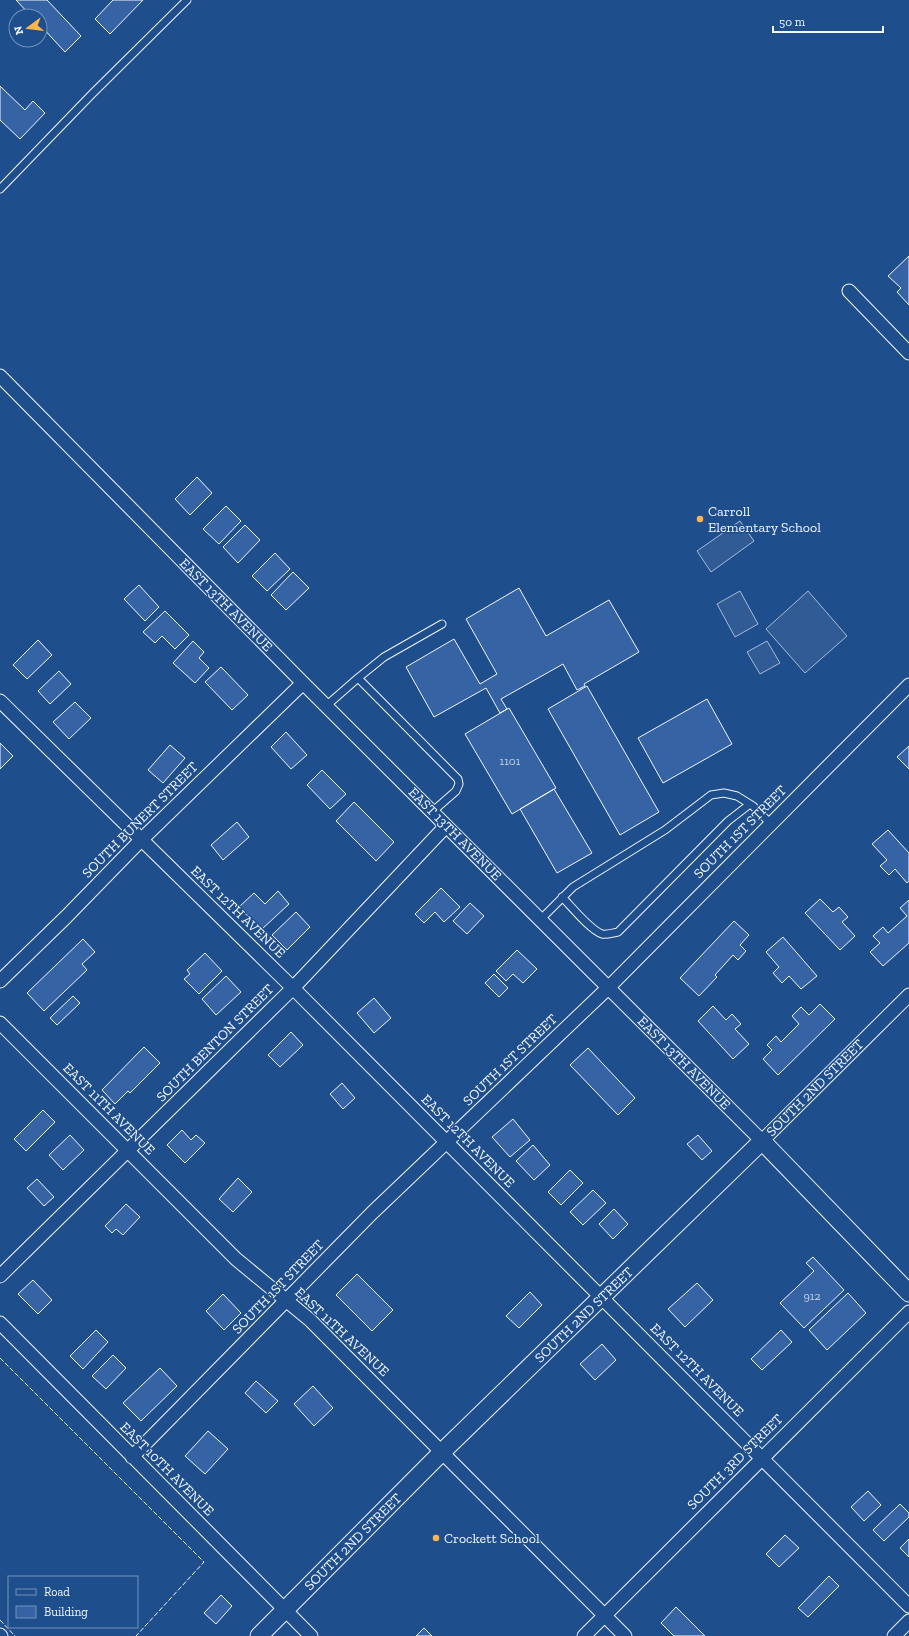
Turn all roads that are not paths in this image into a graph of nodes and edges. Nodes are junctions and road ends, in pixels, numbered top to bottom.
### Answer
1 (187, 0) edge
2 (0, 189) edge
3 (849, 291) dead end
4 (909, 353) edge
5 (0, 376) edge
6 (442, 624) dead end
7 (358, 678) junction
8 (302, 683) junction
9 (909, 685) edge
10 (0, 702) edge
11 (326, 706) junction
12 (750, 804) junction
13 (432, 812) junction
14 (771, 824) junction
15 (446, 826) junction
16 (141, 840) junction
17 (562, 897) junction
18 (540, 920) junction
19 (0, 982) edge
20 (293, 988) junction
21 (608, 988) junction
22 (909, 995) edge
23 (0, 1023) edge
24 (762, 1141) junction
25 (447, 1143) junction
26 (128, 1151) junction
27 (0, 1276) edge
28 (909, 1293) edge
29 (602, 1297) junction
30 (286, 1301) junction
31 (909, 1312) edge
32 (0, 1323) edge
33 (442, 1452) junction
34 (132, 1457) junction
35 (762, 1458) junction
36 (909, 1606) edge
37 (285, 1610) junction
38 (604, 1615) junction
39 (909, 1621) edge
40 (259, 1636) edge
41 (311, 1636) edge
42 (584, 1636) edge
43 (625, 1636) edge
44 (894, 1636) edge

1 - 2 lane
3 - 4 street
5 - 8 street, EAST 13TH AVENUE
6 - 7 lane
7 - 11 lane
7 - 13 lane
8 - 11 street, EAST 13TH AVENUE
8 - 16 street, SOUTH BUNERT STREET
9 - 14 street, SOUTH 1ST STREET
10 - 16 street, EAST 12TH AVENUE
11 - 13 street, EAST 13TH AVENUE
12 - 14 lane
12 - 17 lane
12 - 17 lane
13 - 15 street, EAST 13TH AVENUE
14 - 21 street, SOUTH 1ST STREET
15 - 18 street, EAST 13TH AVENUE
15 - 20 street, SOUTH BENTON STREET
16 - 19 street, SOUTH BUNERT STREET
16 - 20 street, EAST 12TH AVENUE
17 - 18 lane
18 - 21 street, EAST 13TH AVENUE
20 - 25 street, EAST 12TH AVENUE
20 - 26 street, SOUTH BENTON STREET
21 - 24 street, EAST 13TH AVENUE
21 - 25 street, SOUTH 1ST STREET
22 - 24 street, SOUTH 2ND STREET
23 - 26 street, EAST 11TH AVENUE
24 - 28 street, EAST 13TH AVENUE
24 - 29 street, SOUTH 2ND STREET
25 - 29 street, EAST 12TH AVENUE
25 - 30 street, SOUTH 1ST STREET
26 - 27 street, SOUTH BENTON STREET
26 - 30 street, EAST 11TH AVENUE
29 - 33 street, SOUTH 2ND STREET
29 - 35 street, EAST 12TH AVENUE
30 - 33 street, EAST 11TH AVENUE
30 - 34 street, SOUTH 1ST STREET
31 - 35 street, SOUTH 3RD STREET
32 - 34 street, EAST 10TH AVENUE
33 - 37 street, SOUTH 2ND STREET
33 - 38 street, EAST 11TH AVENUE
34 - 37 street, EAST 10TH AVENUE
35 - 36 street, EAST 12TH AVENUE
35 - 38 street, SOUTH 3RD STREET
37 - 40 street, SOUTH 2ND STREET
37 - 41 street, EAST 10TH AVENUE
38 - 42 street, SOUTH 3RD STREET
38 - 43 street, EAST 11TH AVENUE
39 - 44 street

